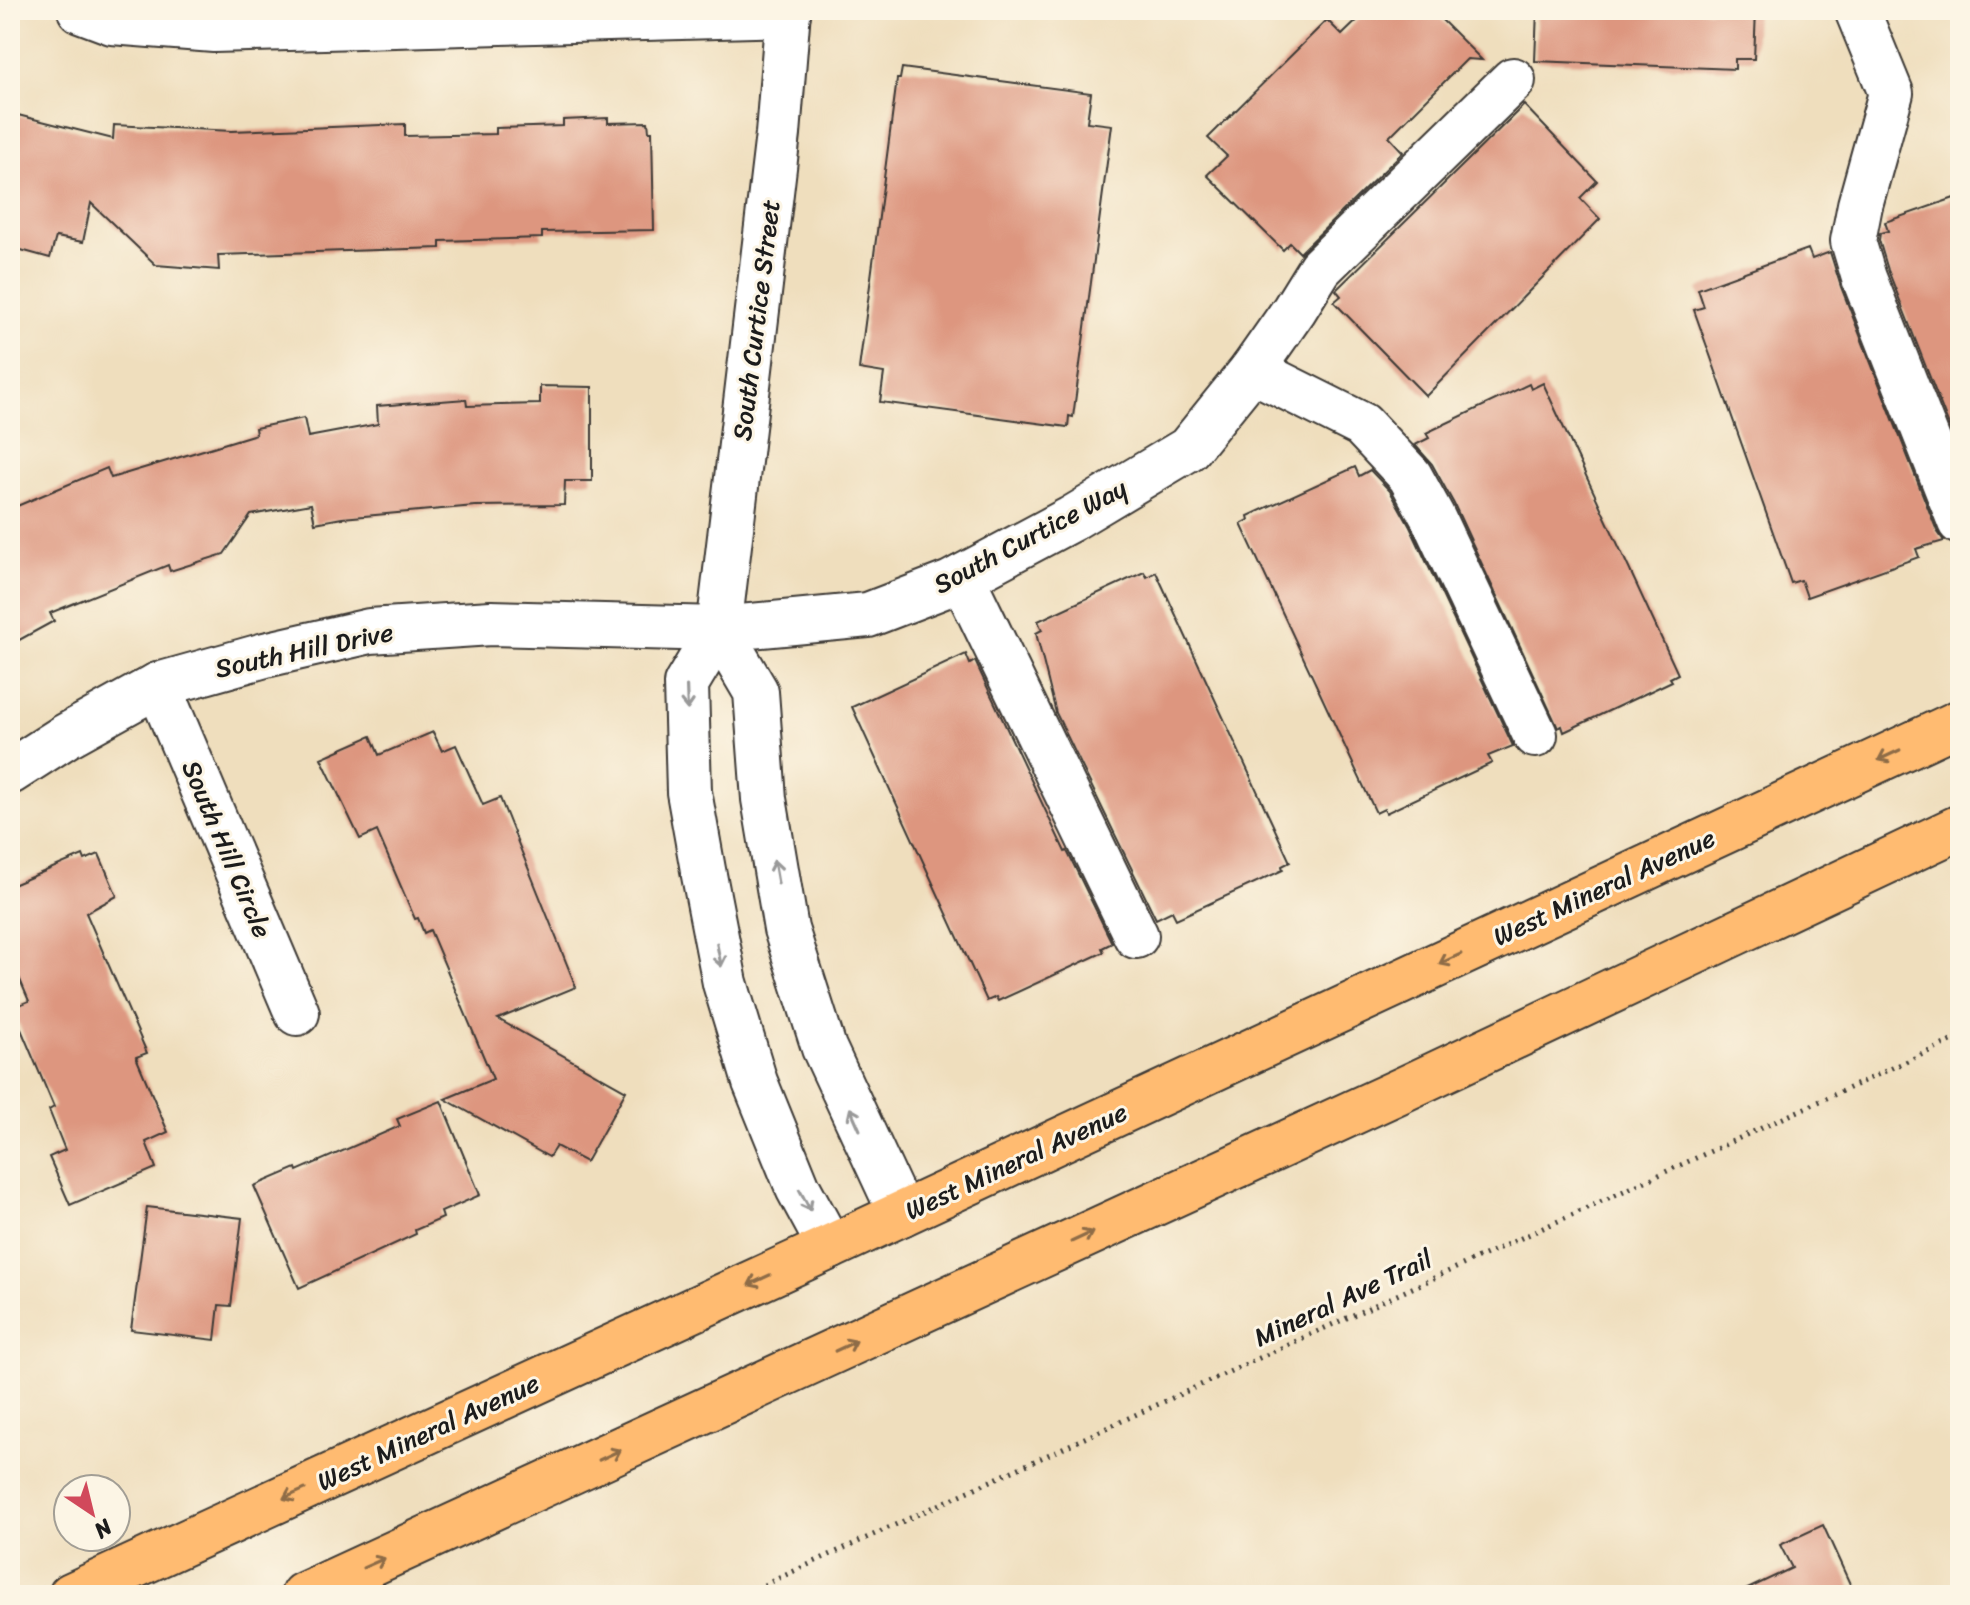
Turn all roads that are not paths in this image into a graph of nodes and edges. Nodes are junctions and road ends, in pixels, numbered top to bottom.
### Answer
1 (80, 10) edge
2 (1857, 10) edge
3 (788, 12) edge
4 (1513, 80) dead end
5 (1252, 370) junction
6 (1960, 522) edge
7 (962, 577) junction
8 (719, 629) junction
9 (158, 685) junction
10 (1960, 722) edge
11 (1535, 735) dead end
12 (10, 772) edge
13 (1960, 827) edge
14 (1136, 936) dead end
15 (297, 1013) dead end
16 (901, 1214) junction
17 (830, 1247) junction
18 (71, 1595) edge
19 (303, 1595) edge

1 - 3 street
2 - 6 street
3 - 8 street, South Curtice Street
4 - 5 street, South Curtice Way
5 - 7 street, South Curtice Way
5 - 11 street
7 - 8 street, South Curtice Way
7 - 14 street
8 - 9 street, South Hill Drive
16 -> 8 street
8 -> 17 street, South Curtice Street
9 - 12 street, South Hill Drive
9 - 15 street, South Hill Circle
10 -> 16 main road, West Mineral Avenue
19 -> 13 main road
16 - 17 main road, West Mineral Avenue
17 -> 18 main road, West Mineral Avenue

